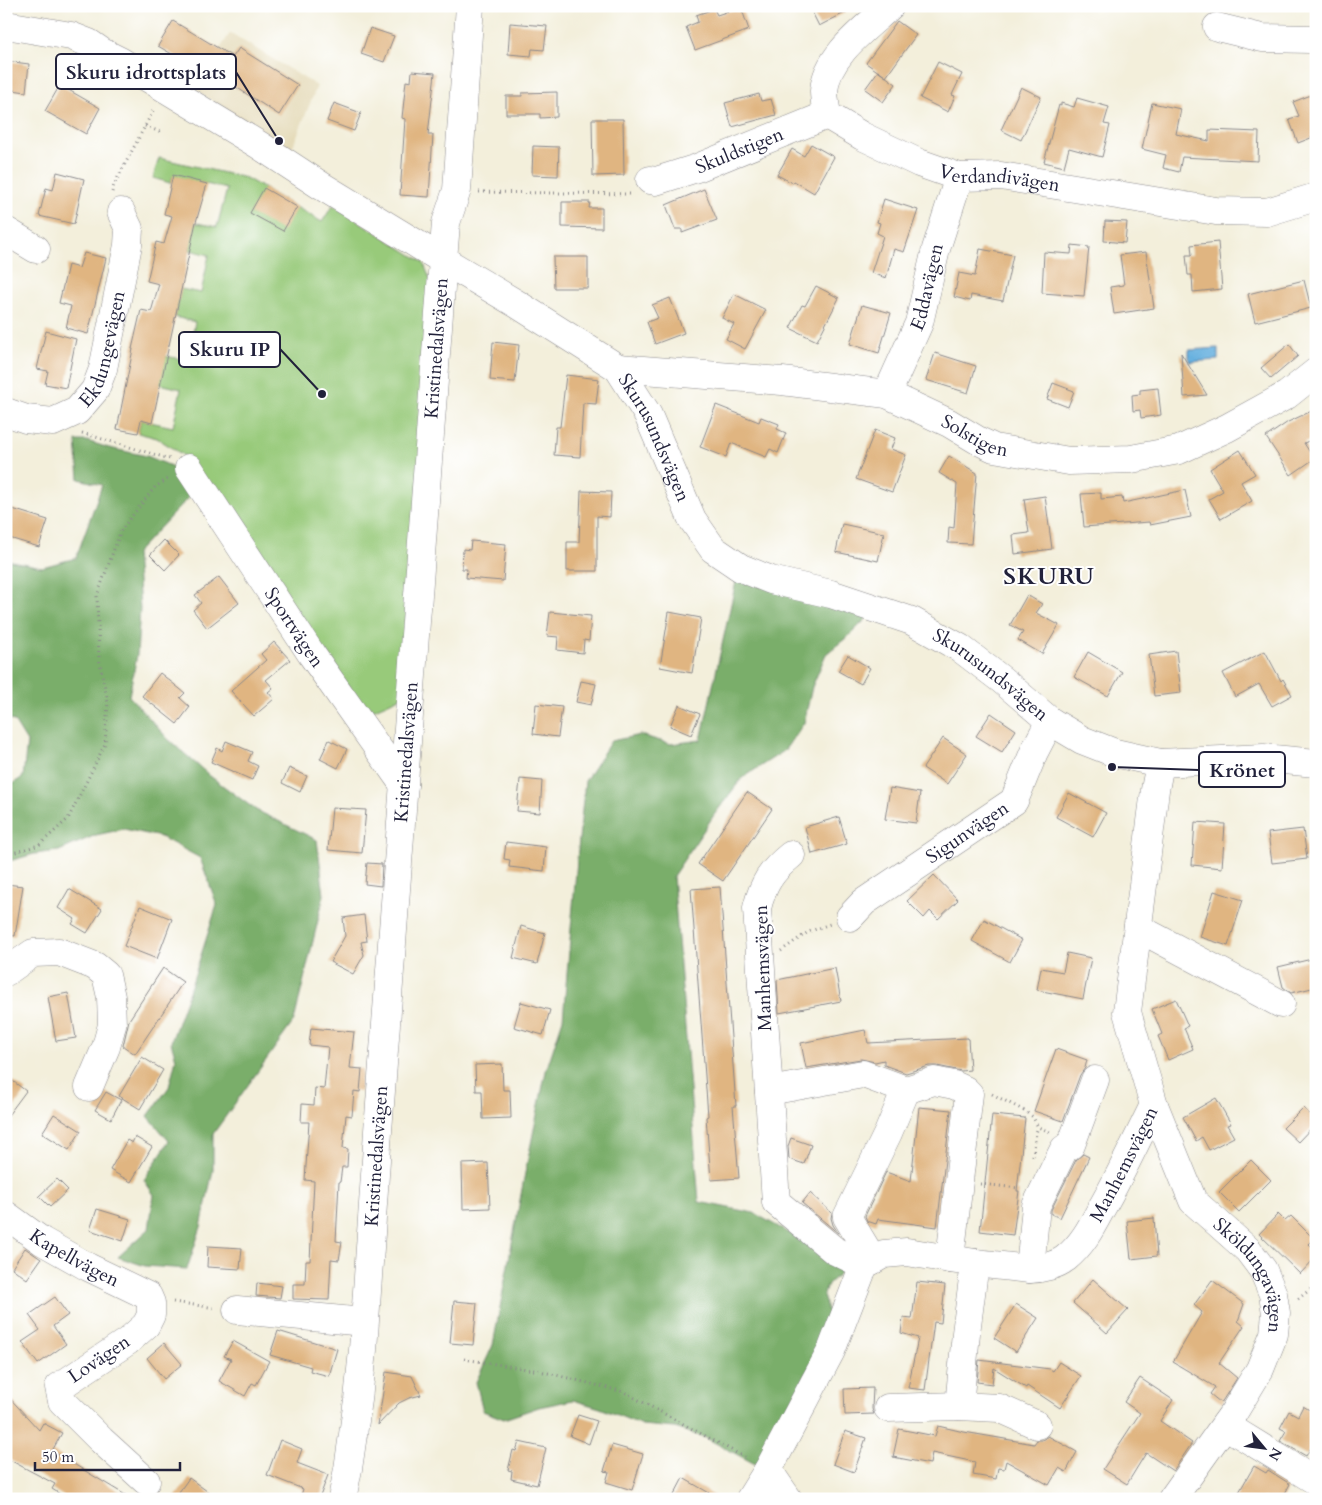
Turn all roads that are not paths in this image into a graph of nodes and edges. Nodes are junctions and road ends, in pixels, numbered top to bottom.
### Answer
1 (470, 6) edge
2 (890, 6) edge
3 (6, 25) edge
4 (1218, 27) dead end
5 (1316, 38) edge
6 (827, 115) junction
7 (959, 176) junction
8 (645, 187) road end
9 (1316, 197) edge
10 (121, 212) road end
11 (6, 231) edge
12 (36, 249) dead end
13 (442, 260) junction
14 (618, 368) junction
15 (1316, 372) edge
16 (887, 394) junction
17 (6, 412) edge
18 (188, 468) road end
19 (1050, 721) junction
20 (1160, 762) junction
21 (1316, 763) edge
22 (404, 785) junction
23 (791, 855) dead end
24 (850, 917) road end
25 (1138, 928) junction
26 (6, 972) edge
27 (1281, 1004) dead end
28 (1094, 1080) dead end
29 (89, 1086) dead end
30 (906, 1090) junction
31 (768, 1091) junction
32 (1154, 1104) junction
33 (6, 1214) edge
34 (962, 1261) junction
35 (869, 1262) junction
36 (1030, 1268) junction
37 (160, 1299) joint
38 (237, 1310) road end
39 (364, 1322) junction
40 (960, 1406) junction
41 (888, 1408) dead end
42 (1037, 1425) dead end
43 (1225, 1425) junction
44 (768, 1470) junction
45 (146, 1481) dead end
46 (1316, 1481) edge
47 (344, 1499) edge
48 (750, 1499) edge
49 (788, 1499) edge
50 (1172, 1499) edge

1 - 13 street, Kristinedalsvägen
2 - 6 street
3 - 13 street, Skurusundsvägen
4 - 5 street
6 - 7 street, Verdandivägen
6 - 8 street, Skuldstigen
7 - 9 street, Verdandivägen
7 - 16 street, Eddavägen
10 - 17 street, Ekdungevägen
11 - 12 street
13 - 14 street, Skurusundsvägen
13 - 22 street, Kristinedalsvägen
14 - 16 street, Solstigen
14 - 19 street, Skurusundsvägen
15 - 16 street, Solstigen
18 - 22 street, Sportvägen
19 - 20 street, Skurusundsvägen
19 - 24 street, Sigunvägen
20 - 21 street, Skurusundsvägen
20 - 25 street, Manhemsvägen
22 - 39 street, Kristinedalsvägen
23 - 31 street, Manhemsvägen
25 - 27 street
25 - 32 street, Manhemsvägen
26 - 29 street
28 - 36 street
30 - 31 street
30 - 34 street
30 - 35 street
31 - 35 street, Manhemsvägen
32 - 36 street, Manhemsvägen
32 - 43 street, Sköldungavägen
33 - 37 street, Kapellvägen
34 - 35 street, Manhemsvägen
34 - 36 street, Manhemsvägen
34 - 40 street
35 - 44 street
37 - 45 street, Lovägen
38 - 39 street
39 - 47 street, Kristinedalsvägen
40 - 41 street
40 - 42 street
43 - 46 street
43 - 50 street, Sköldungavägen
44 - 48 street
44 - 49 street

